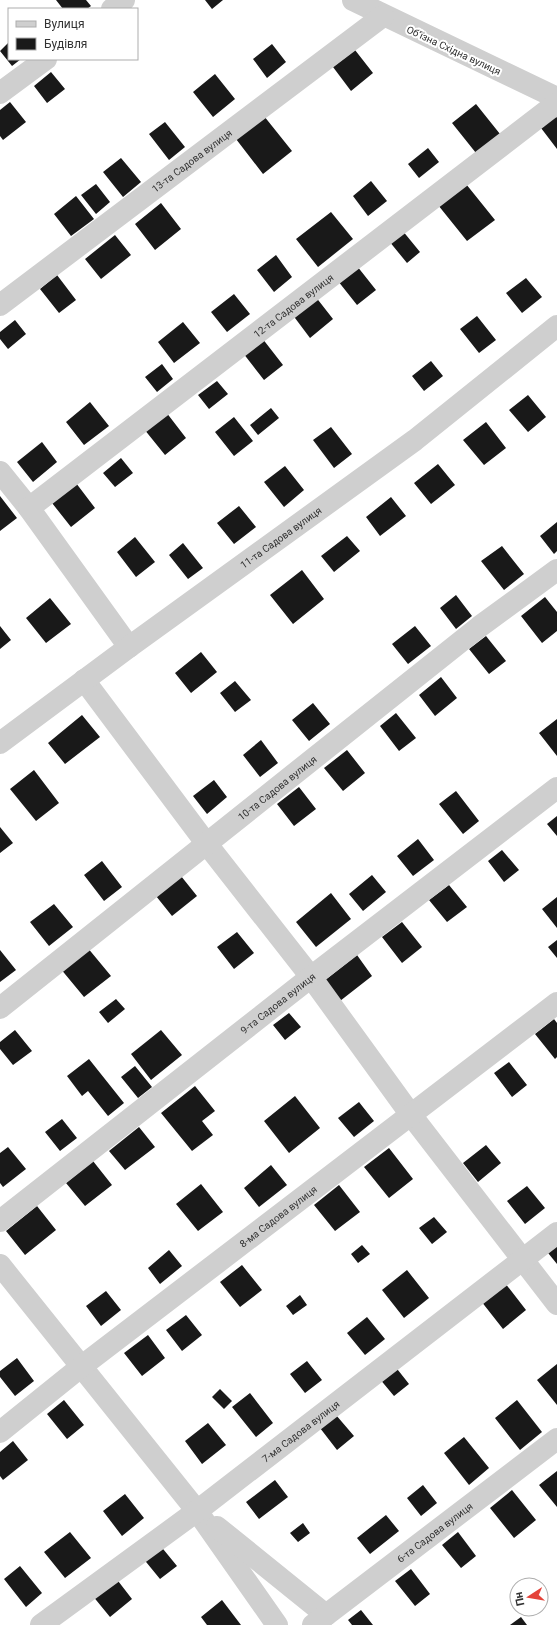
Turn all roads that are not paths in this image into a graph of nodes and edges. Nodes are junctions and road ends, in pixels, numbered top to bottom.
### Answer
1 (124, 0) edge
2 (352, 0) edge
3 (113, 8) edge
4 (383, 16) junction
5 (45, 60) edge
6 (0, 93) edge
7 (557, 98) edge
8 (557, 103) edge
9 (0, 305) edge
10 (557, 326) edge
11 (0, 472) edge
12 (29, 508) junction
13 (557, 570) edge
14 (129, 647) junction
15 (84, 680) junction
16 (0, 743) edge
17 (557, 788) edge
18 (206, 843) junction
19 (311, 977) junction
20 (557, 1003) edge
21 (0, 1008) edge
22 (411, 1115) junction
23 (0, 1221) edge
24 (557, 1233) edge
25 (522, 1260) junction
26 (0, 1265) edge
27 (557, 1304) edge
28 (82, 1366) junction
29 (0, 1432) edge
30 (557, 1439) edge
31 (197, 1512) junction
32 (319, 1620) edge
33 (41, 1625) edge
34 (277, 1625) edge

1 - 3 street
2 - 4 street, Обʼїзна Східна вулиця
4 - 7 street, Обʼїзна Східна вулиця
4 - 9 street, 13-та Садова вулиця
5 - 6 street
8 - 12 street, 12-та Садова вулиця
10 - 14 street, 11-та Садова вулиця
11 - 12 street
12 - 14 street
13 - 18 street, 10-та Садова вулиця
14 - 15 street, 11-та Садова вулиця
15 - 16 street, 11-та Садова вулиця
15 - 18 street
17 - 19 street, 9-та Садова вулиця
18 - 19 street
18 - 21 street, 10-та Садова вулиця
19 - 22 street
19 - 23 street, 9-та Садова вулиця
20 - 22 street, 8-ма Садова вулиця
22 - 25 street
22 - 28 street, 8-ма Садова вулиця
24 - 25 street, 7-ма Садова вулиця
25 - 27 street
25 - 31 street, 7-ма Садова вулиця
26 - 28 street
28 - 29 street, 8-ма Садова вулиця
28 - 31 street
30 - 32 street, 6-та Садова вулиця
31 - 32 street
31 - 33 street, 7-ма Садова вулиця
31 - 34 street

